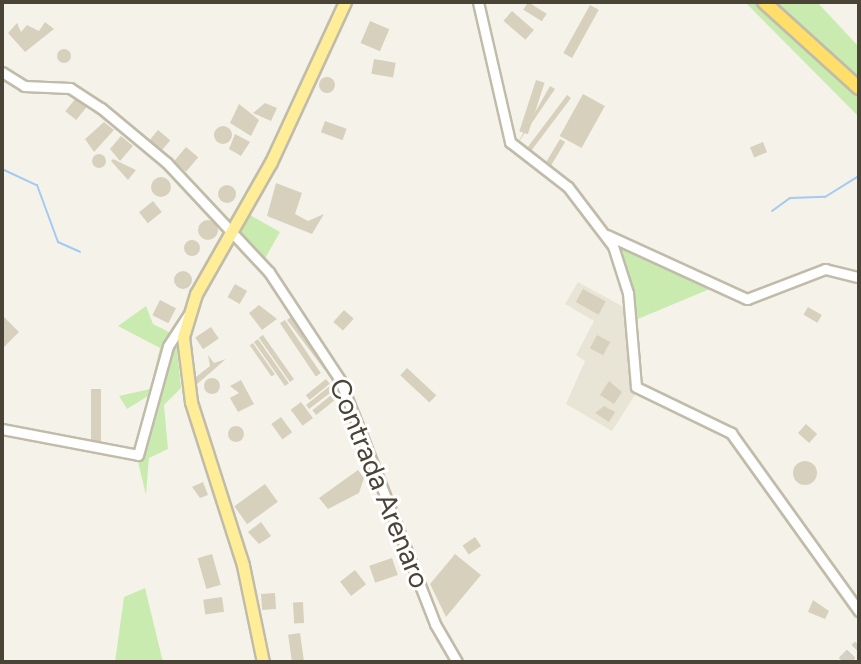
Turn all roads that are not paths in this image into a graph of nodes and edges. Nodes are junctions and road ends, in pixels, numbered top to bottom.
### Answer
1 (345, 2) edge
2 (478, 2) edge
3 (764, 2) edge
4 (2, 72) edge
5 (859, 88) edge
6 (232, 235) junction
7 (606, 235) junction
8 (857, 277) edge
9 (188, 315) junction
10 (2, 429) edge
11 (859, 611) edge
12 (263, 662) edge
13 (457, 662) edge

1 - 6 main road
2 - 7 street
3 - 5 highway
4 - 6 street, Contrada Arenaro
6 - 9 main road
6 - 13 street, Contrada Arenaro
7 - 8 street
7 - 11 street
9 - 10 street
9 - 12 main road

